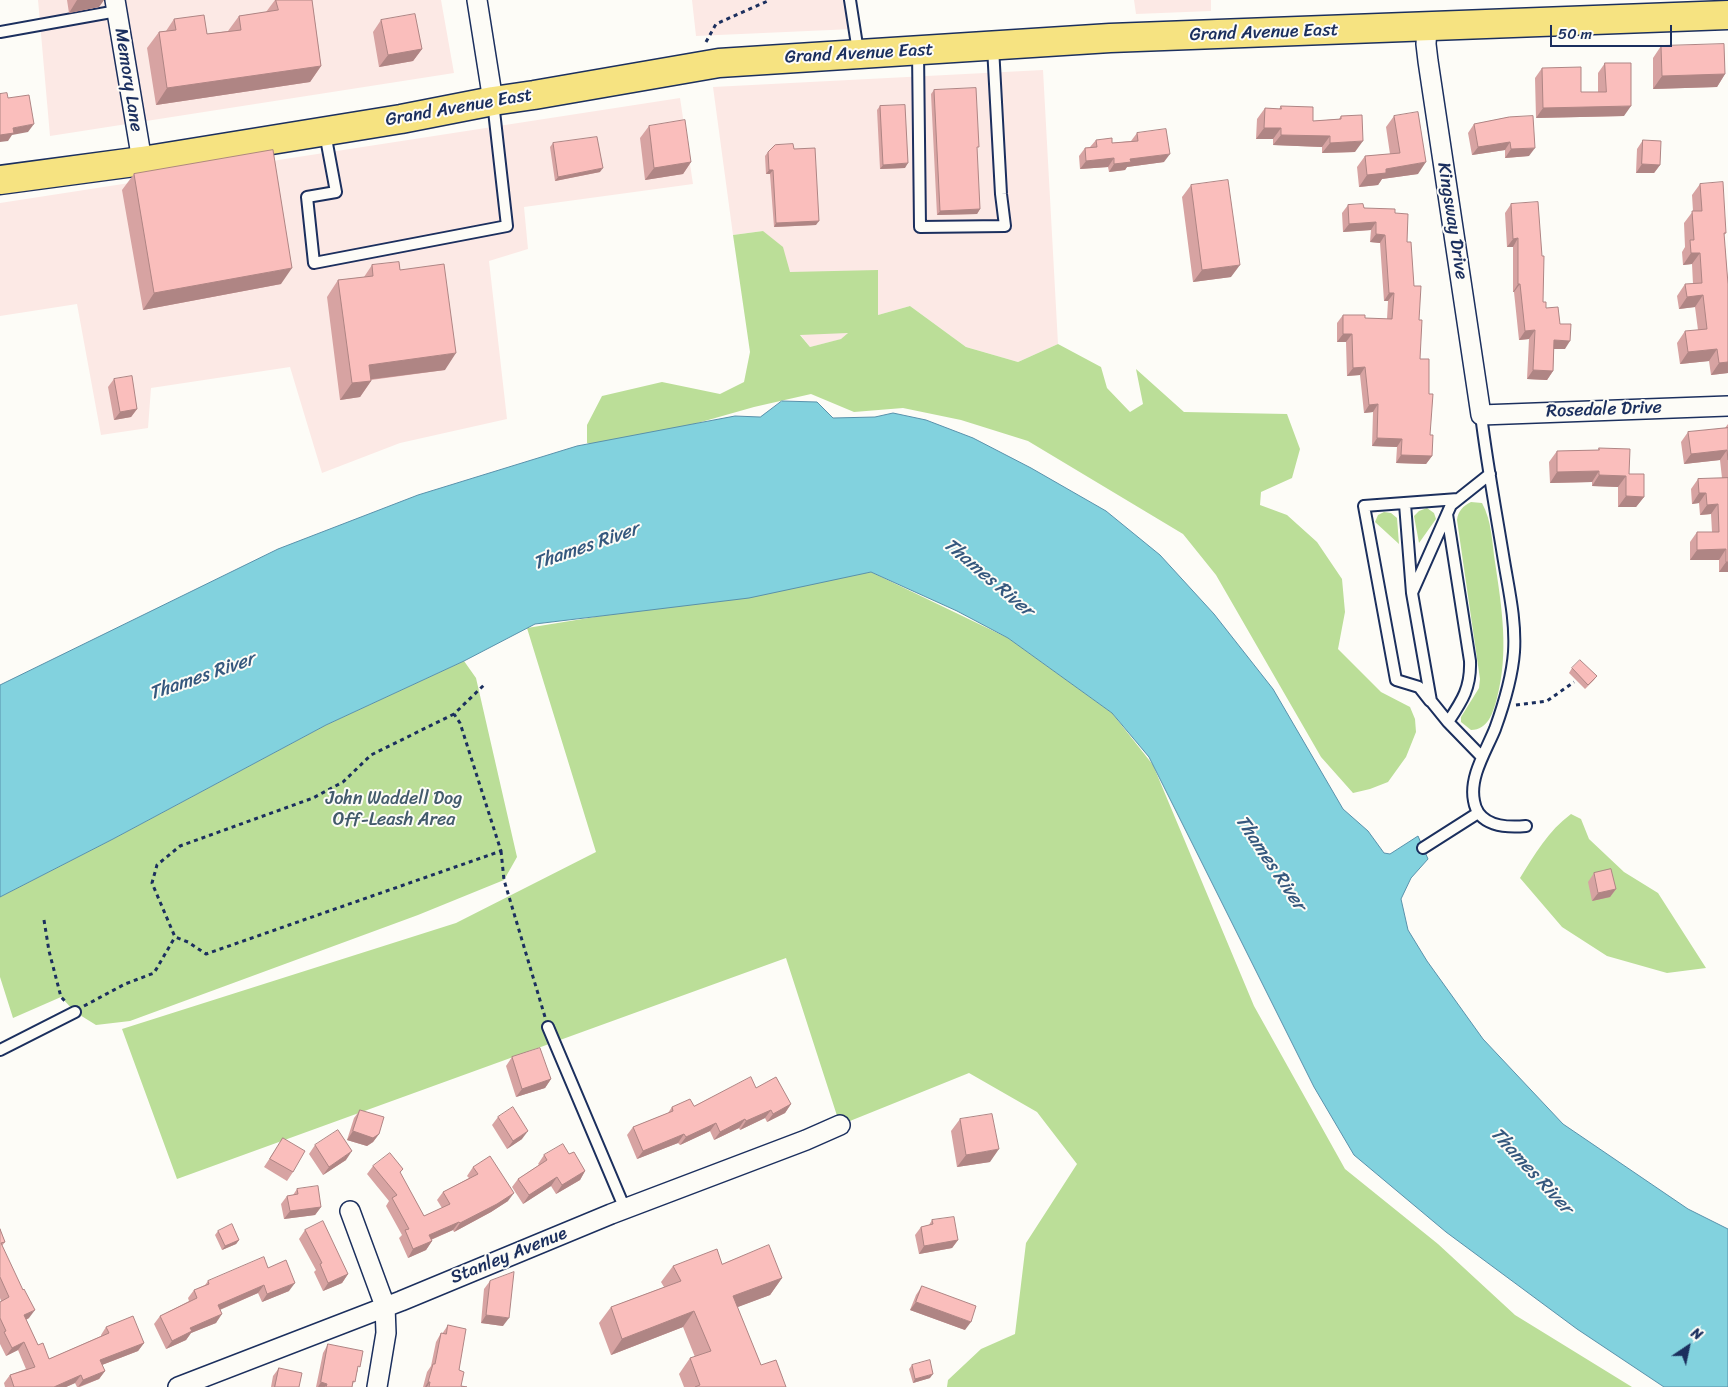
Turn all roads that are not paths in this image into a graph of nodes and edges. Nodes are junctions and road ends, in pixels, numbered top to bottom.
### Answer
1 (477, 0) edge
2 (850, 0) edge
3 (116, 6) edge
4 (1728, 15) edge
5 (1427, 27) junction
6 (0, 32) edge
7 (993, 46) junction
8 (918, 51) junction
9 (861, 54) junction
10 (493, 101) junction
11 (324, 131) junction
12 (142, 161) junction
13 (0, 180) edge
14 (1728, 406) edge
15 (1481, 415) junction
16 (1490, 474) junction
17 (1458, 499) junction
18 (1405, 504) junction
19 (1448, 514) junction
20 (1412, 594) junction
21 (1431, 701) junction
22 (1448, 722) junction
23 (1482, 757) junction
24 (1478, 813) junction
25 (1526, 826) dead end
26 (1423, 848) dead end
27 (75, 1012) road end
28 (548, 1027) road end
29 (0, 1050) edge
30 (840, 1125) dead end
31 (625, 1209) junction
32 (350, 1211) dead end
33 (385, 1306) junction
34 (178, 1387) edge
35 (377, 1387) edge

1 - 10 street
2 - 9 lane
3 - 6 lane
3 - 12 street, Memory Lane
4 - 5 main road, Grand Avenue East
5 - 7 main road, Grand Avenue East
5 - 15 street, Kingsway Drive
7 - 8 main road, Grand Avenue East
7 - 8 lane
8 - 9 main road, Grand Avenue East
9 - 10 main road, Grand Avenue East
10 - 11 main road, Grand Avenue East
10 - 11 lane
11 - 12 main road, Grand Avenue East
12 - 13 main road, Grand Avenue East
14 - 15 street, Rosedale Drive
15 - 16 lane
16 - 17 lane
16 - 23 lane
17 - 18 lane
17 - 19 lane
18 - 20 lane
18 - 21 lane
19 - 20 lane
19 - 22 lane
20 - 21 lane
21 - 22 lane
22 - 23 lane
23 - 24 lane
24 - 25 lane
24 - 26 lane
27 - 29 lane
28 - 31 lane
30 - 31 street, Stanley Avenue
31 - 33 street, Stanley Avenue
32 - 33 street
33 - 34 street, Stanley Avenue
33 - 35 street

